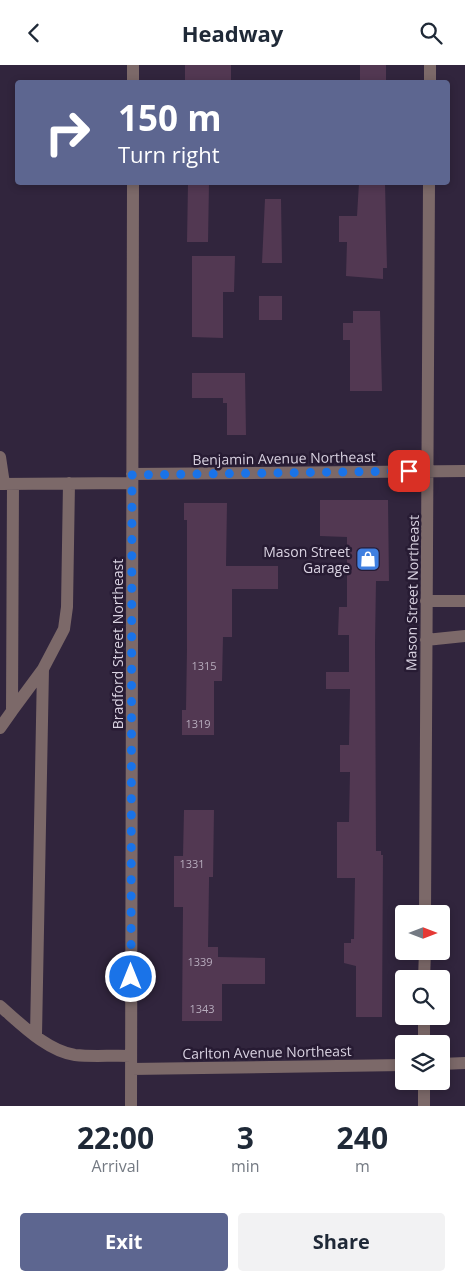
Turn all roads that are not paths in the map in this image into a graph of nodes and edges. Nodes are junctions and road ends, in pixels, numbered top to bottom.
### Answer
1 (133, 65) edge
2 (430, 65) edge
3 (133, 80) edge
4 (430, 80) edge
5 (133, 185) edge
6 (429, 185) edge
7 (0, 457) edge
8 (428, 471) junction
9 (465, 471) edge
10 (132, 479) junction
11 (69, 483) junction
12 (5, 484) edge
13 (426, 601) junction
14 (465, 601) edge
15 (465, 636) edge
16 (426, 640) junction
17 (43, 669) junction
18 (12, 711) junction
19 (0, 728) edge
20 (425, 905) edge
21 (0, 1006) edge
22 (36, 1035) junction
23 (131, 1056) junction
24 (465, 1063) edge
25 (450, 1064) edge
26 (395, 1065) edge
27 (131, 1069) junction
28 (424, 1090) edge
29 (131, 1106) edge
30 (424, 1106) edge

1 - 3 street
2 - 4 street
5 - 10 street, Bradford Street Northeast
6 - 8 street, Mason Street Northeast
7 - 12 street
8 - 9 street, Benjamin Avenue Northeast
8 - 10 street, Benjamin Avenue Northeast
8 - 13 street, Mason Street Northeast
10 - 11 street, Benjamin Avenue Northeast
10 - 23 street, Bradford Street Northeast
11 - 12 street, Benjamin Avenue Northeast
11 - 17 street
12 - 18 street
13 - 14 street
13 - 16 street, Mason Street Northeast
15 - 16 street
16 - 20 street, Mason Street Northeast
17 - 18 street
17 - 22 street
18 - 19 street
21 - 22 street
22 - 23 street
23 - 27 street, Bradford Street Northeast
24 - 25 street
26 - 27 street, Carlton Avenue Northeast
27 - 29 street, Bradford Street Northeast
28 - 30 street

